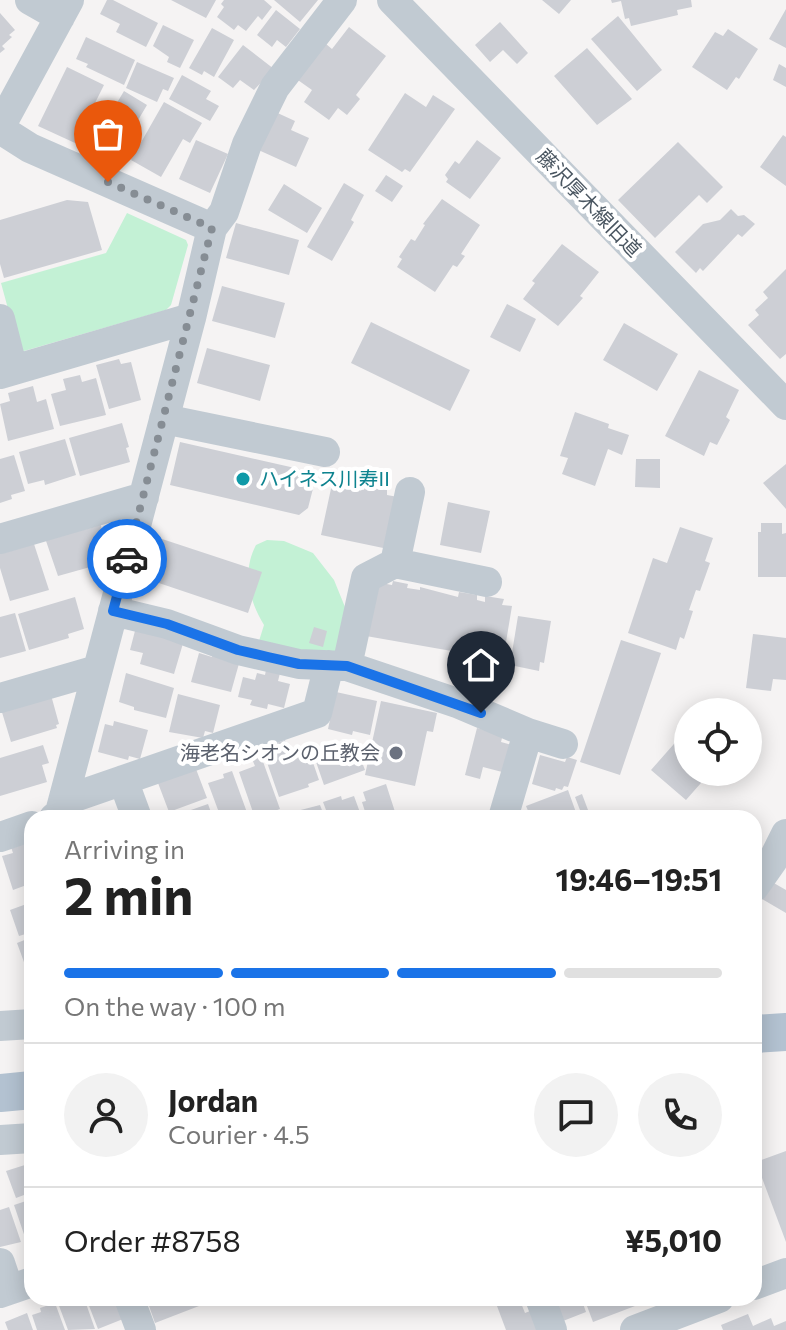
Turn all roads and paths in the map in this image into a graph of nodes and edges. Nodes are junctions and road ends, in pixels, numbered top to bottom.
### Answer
1 (30, 0) edge
2 (342, 0) edge
3 (392, 0) edge
4 (64, 8) edge
5 (0, 128) edge
6 (212, 228) junction
7 (191, 318) junction
8 (0, 319) edge
9 (6, 372) edge
10 (786, 405) edge
11 (164, 419) junction
12 (325, 452) dead end
13 (410, 492) dead end
14 (144, 497) junction
15 (0, 539) edge
16 (395, 563) junction
17 (487, 582) dead end
18 (113, 611) junction
19 (338, 666) junction
20 (97, 670) junction
21 (0, 698) edge
22 (528, 733) junction
23 (563, 744) dead end
24 (123, 780) junction
25 (58, 810) edge
26 (134, 810) edge
27 (505, 810) edge
28 (24, 829) edge
29 (786, 834) edge
30 (0, 837) edge
31 (762, 876) edge
32 (786, 1008) edge
33 (762, 1010) edge
34 (786, 1032) edge
35 (762, 1034) edge
36 (24, 1068) edge
37 (0, 1070) edge
38 (24, 1091) edge
39 (0, 1093) edge
40 (24, 1138) edge
41 (0, 1140) edge
42 (786, 1273) edge
43 (762, 1282) edge
44 (132, 1306) edge
45 (543, 1306) edge
46 (698, 1306) edge
47 (141, 1330) edge
48 (552, 1330) edge
49 (635, 1330) edge

1 - 4 street
2 - 6 street
3 - 10 street, 藤沢厚木線旧道
4 - 5 street
5 - 6 street
6 - 7 street
7 - 9 street
7 - 11 street
8 - 9 street
11 - 12 street
11 - 14 street
13 - 16 street
14 - 15 street
14 - 18 street
16 - 17 street
16 - 19 street
18 - 19 street
18 - 20 street
19 - 22 street
19 - 24 street
20 - 21 street
20 - 25 street
22 - 23 street
22 - 27 street
24 - 25 street
24 - 26 street
28 - 30 street
29 - 31 street
32 - 33 main road
34 - 35 main road
36 - 37 main road
38 - 39 main road
40 - 41 street
42 - 43 street
44 - 47 street
45 - 48 street
46 - 49 street

